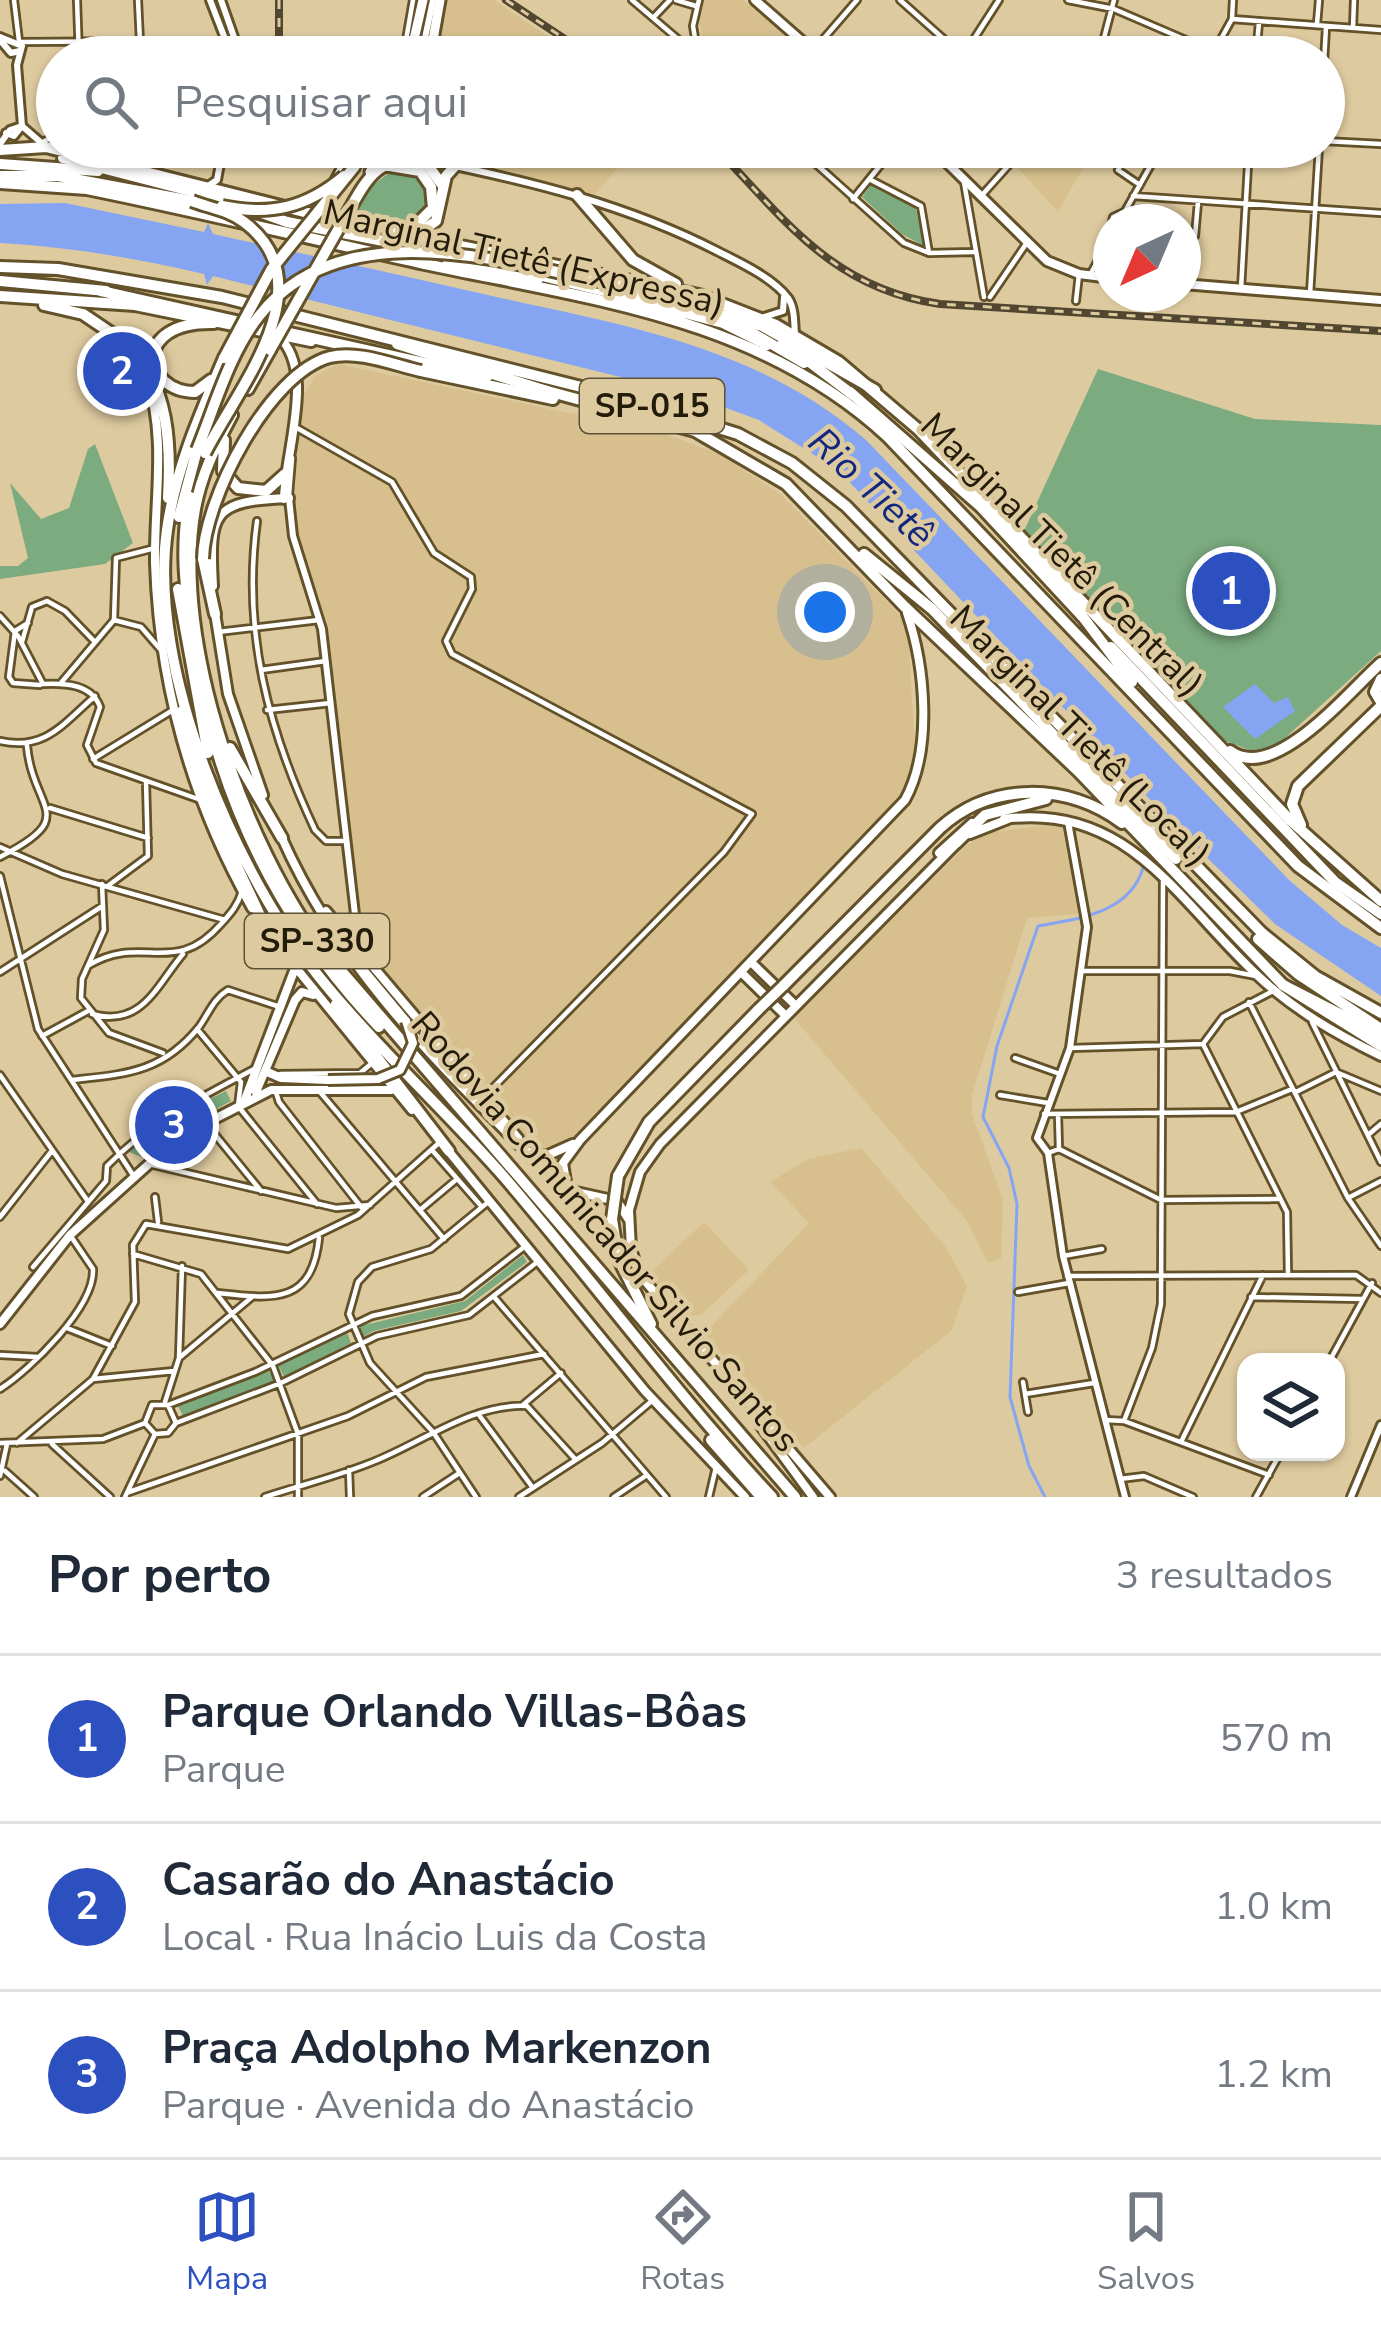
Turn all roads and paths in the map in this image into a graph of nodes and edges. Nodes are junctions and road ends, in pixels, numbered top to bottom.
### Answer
1 (14, 0) edge
2 (77, 0) edge
3 (138, 0) edge
4 (210, 0) edge
5 (221, 0) edge
6 (632, 0) edge
7 (673, 0) edge
8 (754, 0) edge
9 (857, 0) edge
10 (900, 0) edge
11 (999, 0) edge
12 (1068, 0) edge
13 (1233, 0) edge
14 (1318, 0) edge
15 (1354, 0) edge
16 (425, 1) edge
17 (698, 3) edge
18 (1113, 8) edge
19 (653, 18) junction
20 (1232, 20) junction
21 (1259, 22) junction
22 (1317, 26) junction
23 (1326, 27) junction
24 (1353, 28) junction
25 (1381, 30) edge
26 (78, 36) edge
27 (140, 36) edge
28 (227, 36) edge
29 (231, 36) edge
30 (413, 36) edge
31 (426, 36) edge
32 (674, 36) edge
33 (698, 36) edge
34 (796, 36) edge
35 (830, 36) edge
36 (940, 36) edge
37 (977, 36) edge
38 (1170, 36) edge
39 (1223, 36) edge
40 (1258, 36) edge
41 (1326, 36) edge
42 (0, 39) edge
43 (36, 45) edge
44 (15, 46) junction
45 (22, 126) junction
46 (3, 130) edge
47 (36, 137) edge
48 (1345, 144) edge
49 (1381, 144) edge
50 (36, 145) edge
51 (4, 147) edge
52 (36, 155) edge
53 (90, 168) edge
54 (134, 168) edge
55 (219, 168) edge
56 (222, 168) edge
57 (339, 168) edge
58 (352, 168) edge
59 (353, 168) edge
60 (372, 168) edge
61 (378, 168) edge
62 (402, 168) edge
63 (428, 168) edge
64 (454, 168) edge
65 (463, 168) edge
66 (820, 168) edge
67 (877, 168) edge
68 (954, 168) edge
69 (1006, 168) edge
70 (1119, 168) edge
71 (1149, 168) edge
72 (1248, 168) edge
73 (1319, 168) edge
74 (98, 170) junction
75 (230, 171) dead end
76 (370, 172) junction
77 (0, 173) edge
78 (963, 176) junction
79 (869, 178) junction
80 (1139, 185) junction
81 (443, 186) junction
82 (206, 187) junction
83 (982, 194) junction
84 (247, 195) junction
85 (577, 195) junction
86 (1133, 196) junction
87 (853, 199) junction
88 (192, 201) junction
89 (1198, 202) joint
90 (1128, 204) edge
91 (1246, 205) junction
92 (1315, 209) junction
93 (1381, 213) edge
94 (359, 226) junction
95 (410, 238) junction
96 (1026, 244) junction
97 (974, 252) junction
98 (929, 254) junction
99 (408, 260) junction
100 (1093, 269) edge
101 (1079, 274) junction
102 (1090, 275) junction
103 (1093, 275) edge
104 (0, 277) edge
105 (539, 278) junction
106 (1201, 286) edge
107 (610, 288) junction
108 (1241, 289) junction
109 (683, 290) junction
110 (783, 294) junction
111 (1310, 294) junction
112 (0, 296) edge
113 (1381, 300) edge
114 (1076, 302) dead end
115 (765, 320) junction
116 (331, 322) junction
117 (214, 323) junction
118 (792, 333) junction
119 (276, 334) junction
120 (129, 345) junction
121 (382, 351) junction
122 (222, 362) junction
123 (809, 375) junction
124 (547, 391) junction
125 (875, 391) junction
126 (853, 394) junction
127 (584, 400) junction
128 (234, 412) junction
129 (290, 430) junction
130 (308, 432) junction
131 (201, 452) junction
132 (285, 474) junction
133 (286, 498) junction
134 (257, 521) dead end
135 (166, 532) junction
136 (839, 535) junction
137 (155, 548) junction
138 (904, 606) junction
139 (1084, 611) junction
140 (215, 614) junction
141 (0, 616) edge
142 (114, 620) junction
143 (320, 620) junction
144 (28, 623) junction
145 (253, 628) junction
146 (15, 631) junction
147 (218, 632) junction
148 (94, 641) junction
149 (23, 644) junction
150 (13, 650) junction
151 (162, 654) junction
152 (326, 661) junction
153 (1381, 663) edge
154 (178, 666) junction
155 (259, 670) junction
156 (1381, 680) edge
157 (60, 684) junction
158 (43, 685) junction
159 (95, 696) junction
160 (331, 704) junction
161 (1381, 704) edge
162 (172, 710) junction
163 (267, 710) junction
164 (214, 713) junction
165 (1381, 717) edge
166 (1366, 721) junction
167 (1196, 722) junction
168 (1171, 731) junction
169 (0, 741) edge
170 (27, 746) junction
171 (92, 759) junction
172 (1096, 778) junction
173 (146, 782) junction
174 (198, 799) junction
175 (50, 808) junction
176 (1105, 812) junction
177 (1067, 818) junction
178 (1008, 819) junction
179 (978, 821) junction
180 (150, 838) junction
181 (282, 838) junction
182 (1144, 840) junction
183 (344, 842) junction
184 (1312, 843) junction
185 (956, 844) junction
186 (0, 847) edge
187 (11, 851) junction
188 (0, 857) edge
189 (1157, 863) junction
190 (932, 865) junction
191 (251, 872) junction
192 (1198, 872) junction
193 (0, 876) edge
194 (1163, 879) junction
195 (105, 885) junction
196 (242, 891) junction
197 (1216, 898) junction
198 (316, 902) junction
199 (101, 907) junction
200 (1381, 907) edge
201 (254, 912) junction
202 (227, 918) junction
203 (328, 923) junction
204 (354, 925) junction
205 (1381, 928) edge
206 (269, 935) junction
207 (345, 935) junction
208 (98, 945) junction
209 (360, 952) junction
210 (161, 953) junction
211 (183, 954) junction
212 (109, 955) junction
213 (1238, 956) junction
214 (22, 960) junction
215 (752, 963) junction
216 (88, 966) junction
217 (171, 968) junction
218 (294, 971) junction
219 (1082, 971) junction
220 (1162, 971) junction
221 (1230, 971) junction
222 (0, 972) edge
223 (742, 974) junction
224 (1258, 976) junction
225 (326, 985) junction
226 (1279, 988) junction
227 (314, 995) junction
228 (1249, 1002) junction
229 (794, 1005) junction
230 (282, 1008) junction
231 (90, 1012) junction
232 (1381, 1013) edge
233 (785, 1015) junction
234 (117, 1018) junction
235 (1310, 1018) junction
236 (280, 1027) junction
237 (197, 1028) junction
238 (1381, 1032) edge
239 (1336, 1033) junction
240 (42, 1036) junction
241 (118, 1037) junction
242 (1203, 1044) junction
243 (1160, 1045) junction
244 (1323, 1046) junction
245 (1381, 1046) edge
246 (1070, 1048) junction
247 (164, 1053) junction
248 (1381, 1056) edge
249 (1015, 1058) dead end
250 (371, 1064) junction
251 (266, 1069) junction
252 (1336, 1072) junction
253 (1060, 1074) junction
254 (0, 1075) edge
255 (236, 1076) junction
256 (72, 1080) junction
257 (291, 1080) junction
258 (316, 1088) junction
259 (275, 1089) junction
260 (1295, 1090) junction
261 (1381, 1091) edge
262 (395, 1092) junction
263 (1000, 1095) dead end
264 (484, 1097) junction
265 (447, 1099) junction
266 (248, 1100) junction
267 (1049, 1103) junction
268 (1236, 1112) junction
269 (1161, 1113) junction
270 (1045, 1114) junction
271 (1058, 1114) junction
272 (206, 1124) junction
273 (1381, 1124) edge
274 (1368, 1136) junction
275 (580, 1140) junction
276 (440, 1148) junction
277 (1059, 1149) junction
278 (526, 1150) junction
279 (51, 1151) junction
280 (121, 1151) junction
281 (1048, 1153) junction
282 (128, 1160) junction
283 (149, 1161) junction
284 (1381, 1162) edge
285 (243, 1168) junction
286 (134, 1174) junction
287 (457, 1179) junction
288 (1381, 1181) edge
289 (395, 1182) junction
290 (636, 1182) junction
291 (232, 1184) junction
292 (563, 1185) junction
293 (261, 1191) junction
294 (154, 1196) dead end
295 (606, 1198) junction
296 (1348, 1198) junction
297 (490, 1199) junction
298 (1280, 1199) junction
299 (87, 1200) junction
300 (1161, 1200) junction
301 (317, 1204) junction
302 (370, 1205) junction
303 (361, 1207) junction
304 (482, 1207) junction
305 (419, 1210) junction
306 (345, 1213) junction
307 (0, 1217) edge
308 (629, 1220) junction
309 (158, 1222) junction
310 (70, 1235) junction
311 (319, 1238) junction
312 (444, 1239) junction
313 (1381, 1246) edge
314 (524, 1247) junction
315 (1102, 1249) dead end
316 (133, 1254) junction
317 (1063, 1256) junction
318 (536, 1263) junction
319 (182, 1266) junction
320 (33, 1267) dead end
321 (1161, 1274) junction
322 (1288, 1274) junction
323 (1263, 1275) junction
324 (1068, 1280) junction
325 (1372, 1283) junction
326 (1018, 1292) dead end
327 (218, 1293) junction
328 (1381, 1293) edge
329 (253, 1296) junction
330 (1251, 1297) junction
331 (495, 1298) junction
332 (1362, 1299) junction
333 (234, 1315) junction
334 (0, 1324) edge
335 (351, 1325) junction
336 (65, 1327) junction
337 (359, 1345) junction
338 (112, 1346) junction
339 (1334, 1353) edge
340 (544, 1354) junction
341 (0, 1355) edge
342 (38, 1357) junction
343 (673, 1357) junction
344 (178, 1358) junction
345 (651, 1362) junction
346 (272, 1364) junction
347 (174, 1371) junction
348 (561, 1373) junction
349 (93, 1379) junction
350 (1023, 1382) dead end
351 (281, 1383) junction
352 (1094, 1383) junction
353 (0, 1389) edge
354 (394, 1392) junction
355 (1025, 1394) junction
356 (653, 1400) junction
357 (745, 1401) junction
358 (166, 1404) junction
359 (524, 1405) junction
360 (1028, 1412) dead end
361 (479, 1415) junction
362 (1104, 1420) junction
363 (1124, 1421) junction
364 (145, 1423) junction
365 (176, 1424) junction
366 (1381, 1425) edge
367 (433, 1432) junction
368 (155, 1434) junction
369 (614, 1434) junction
370 (298, 1435) junction
371 (50, 1442) junction
372 (1181, 1442) junction
373 (17, 1443) junction
374 (3, 1444) edge
375 (576, 1460) junction
376 (1276, 1461) edge
377 (716, 1464) junction
378 (350, 1470) junction
379 (3, 1473) edge
380 (460, 1473) junction
381 (724, 1473) junction
382 (647, 1475) junction
383 (1269, 1475) junction
384 (1120, 1479) junction
385 (713, 1480) junction
386 (298, 1486) junction
387 (533, 1488) junction
388 (127, 1495) edge
389 (34, 1497) edge
390 (110, 1497) edge
391 (265, 1497) edge
392 (298, 1497) edge
393 (350, 1497) edge
394 (423, 1497) edge
395 (476, 1497) edge
396 (519, 1497) edge
397 (614, 1497) edge
398 (667, 1497) edge
399 (709, 1497) edge
400 (746, 1497) edge
401 (761, 1497) edge
402 (772, 1497) edge
403 (795, 1497) edge
404 (813, 1497) edge
405 (830, 1497) edge
406 (1124, 1497) edge
407 (1193, 1497) edge
408 (1256, 1497) edge
409 (1351, 1497) edge

1 - 44 street
2 - 26 street
3 - 27 street
4 - 28 street
5 - 29 street
6 - 19 street
7 - 17 street
7 - 19 street
8 - 34 main road
9 - 35 street
10 - 36 street
11 - 37 street
12 - 18 street
13 - 20 street
14 - 22 street
15 - 24 street
16 - 30 main road
16 - 31 main road
17 - 33 street
18 - 38 street
19 - 32 street
20 - 21 street
20 - 39 street
21 - 22 street
21 - 40 street
22 - 23 street
23 - 24 street
23 - 41 street
24 - 25 street
42 - 44 street
43 - 44 street
44 - 45 street
45 - 46 street
45 - 47 street
46 - 51 street
48 - 49 street
50 - 51 highway
51 - 52 highway
53 - 74 highway
54 - 82 highway
55 - 82 street
56 - 75 street
57 - 84 street
58 - 88 highway, bridge
59 - 122 highway, Rodovia Comunicador Silvio Santos, bridge
60 - 76 main road
61 - 76 highway
62 - 94 highway
63 - 81 highway
64 - 81 highway
65 - 85 street
66 - 87 street
67 - 79 street
68 - 78 main road
69 - 83 street
70 - 80 street
71 - 80 street
72 - 91 street
73 - 92 street
74 - 77 highway
74 - 95 highway, Marginal Tietê (Central)
76 - 128 highway, Rodovia Comunicador Silvio Santos / SP-330, bridge
77 - 88 highway
77 - 99 highway, Marginal Tietê (Expressa) / SP-015
78 - 83 main road
78 - 97 street
79 - 87 street
79 - 98 street
80 - 86 street
81 - 95 highway
82 - 84 highway
83 - 96 main road
84 - 94 highway
85 - 109 highway
85 - 110 street
86 - 89 street
86 - 90 street
87 - 98 street
88 - 131 highway, bridge
89 - 91 street
91 - 92 street
91 - 108 street
92 - 93 street
92 - 111 street
94 - 95 highway
95 - 105 highway, Marginal Tietê (Central)
95 - 109 highway
96 - 97 street
96 - 101 main road
97 - 98 street
99 - 105 highway
99 - 123 highway, Marginal Tietê (Expressa) / SP-015
100 - 102 street
101 - 102 main road
101 - 114 street
102 - 103 main road
104 - 116 highway, SP-015
104 - 121 highway
105 - 107 highway, Marginal Tietê (Central)
106 - 108 main road
107 - 115 highway
107 - 123 highway
107 - 126 highway, Marginal Tietê (Central)
107 - 131 highway, bridge
108 - 111 main road
109 - 115 highway
110 - 115 street
110 - 118 street
111 - 113 main road
112 - 117 highway
112 - 120 highway
115 - 118 highway
115 - 125 highway
115 - 126 highway
116 - 124 highway
116 - 192 highway, SP-015
117 - 119 highway
117 - 122 highway
118 - 125 highway
119 - 121 highway
119 - 129 main road
120 - 135 highway
120 - 137 main road
121 - 124 highway
122 - 135 highway, Rodovia Comunicador Silvio Santos
123 - 168 highway, Marginal Tietê (Expressa) / SP-015
124 - 127 highway
125 - 139 highway
126 - 139 highway, Marginal Tietê (Central)
127 - 136 highway, Marginal Tietê (Local)
127 - 140 highway, bridge
128 - 132 highway
128 - 164 highway, Rodovia Comunicador Silvio Santos / SP-330
129 - 130 street
129 - 132 main road
130 - 133 street
130 - 264 street
131 - 191 highway
131 - 265 highway
132 - 133 main road
133 - 140 main road
133 - 143 street
134 - 145 street
135 - 154 highway, Rodovia Comunicador Silvio Santos
136 - 138 highway, Marginal Tietê (Local)
136 - 172 highway
137 - 142 street
137 - 151 main road
138 - 182 highway, Marginal Tietê (Local)
138 - 215 main road
139 - 167 highway
139 - 168 highway
139 - 200 highway, Marginal Tietê (Central)
140 - 147 main road
141 - 146 street
142 - 148 street
142 - 151 street
143 - 145 street
143 - 152 street
144 - 146 street
144 - 148 street
144 - 149 street
145 - 147 street
145 - 155 street
146 - 149 street
146 - 150 street
147 - 181 main road
148 - 157 street
149 - 150 street
149 - 158 street
150 - 158 street
151 - 162 main road
152 - 155 street
152 - 160 street
153 - 167 highway
154 - 191 highway, Rodovia Comunicador Silvio Santos
154 - 206 highway
155 - 163 street
156 - 161 highway
157 - 158 street
157 - 159 street
159 - 170 street
159 - 171 street
160 - 163 street
160 - 183 street
161 - 166 highway
162 - 171 street
162 - 174 main road
163 - 183 street
164 - 181 highway
164 - 265 highway, Rodovia Comunicador Silvio Santos / SP-330
165 - 166 highway
166 - 184 highway
167 - 184 highway
168 - 205 highway, Marginal Tietê (Expressa) / SP-015
169 - 170 street
170 - 175 street
171 - 173 street
172 - 189 highway
172 - 197 highway
173 - 174 street
173 - 180 street
174 - 196 main road
175 - 180 street
175 - 187 street
176 - 179 highway
176 - 182 highway
176 - 343 highway, bridge
177 - 178 main road
177 - 189 main road
177 - 219 street
178 - 179 main road
178 - 185 main road
179 - 185 highway
179 - 190 main road
180 - 195 street
181 - 198 main road
182 - 189 highway, Marginal Tietê (Local)
183 - 204 street
184 - 200 highway
185 - 190 main road
186 - 187 street
187 - 188 street
187 - 195 street
189 - 194 main road
189 - 226 highway, Marginal Tietê (Local)
190 - 229 main road
191 - 225 highway, Rodovia Comunicador Silvio Santos / SP-330
192 - 197 highway
192 - 232 highway, SP-015
193 - 214 street
194 - 213 main road
194 - 220 street
195 - 199 street
195 - 202 street
196 - 201 main road
196 - 202 street
197 - 238 highway
198 - 203 main road
198 - 207 main road
199 - 208 street
199 - 214 street
201 - 202 street
201 - 206 main road
202 - 211 street
203 - 257 main road, bridge
203 - 278 main road
204 - 207 street
204 - 209 street
206 - 218 main road
207 - 209 main road
208 - 212 street
208 - 216 street
209 - 264 main road
210 - 211 street
210 - 212 street
210 - 217 street
211 - 217 street
212 - 216 street
213 - 221 street
213 - 224 main road
214 - 222 street
214 - 240 street
215 - 223 main road
215 - 229 main road
216 - 231 street
217 - 234 street
218 - 227 main road
218 - 230 main road
219 - 220 street
219 - 246 street
220 - 221 street
220 - 243 street
221 - 224 street
223 - 233 main road
223 - 275 main road
224 - 226 main road
225 - 276 highway
225 - 345 highway, Rodovia Comunicador Silvio Santos / SP-330
226 - 228 street
226 - 235 main road
226 - 238 highway
226 - 245 highway
227 - 236 main road
227 - 250 main road
228 - 242 street
228 - 260 street
229 - 233 main road
230 - 236 main road
230 - 237 street
231 - 234 street
231 - 240 street
231 - 241 street
233 - 290 main road
234 - 241 street
235 - 239 main road
235 - 244 street
236 - 251 main road
237 - 247 street
237 - 255 street
239 - 244 street
239 - 248 main road
240 - 256 street
241 - 247 street
242 - 243 street
242 - 268 street
243 - 246 street
243 - 269 street
244 - 252 street
246 - 253 street
247 - 256 street
249 - 253 street
250 - 251 street
250 - 262 main road
251 - 255 street
251 - 257 main road
251 - 266 main road
252 - 260 street
252 - 261 street
252 - 274 street
253 - 267 street
254 - 279 street
255 - 266 street
255 - 280 street
256 - 280 street
257 - 266 main road
258 - 259 main road
258 - 262 main road
258 - 289 street
259 - 266 main road
259 - 303 street
260 - 268 street
260 - 296 street
262 - 276 main road
263 - 267 street
264 - 278 main road
265 - 343 highway, Rodovia Comunicador Silvio Santos / SP-330
266 - 272 main road
266 - 301 street
267 - 270 street
268 - 269 street
268 - 298 street
269 - 271 street
269 - 300 street
270 - 271 street
270 - 281 street
271 - 277 street
272 - 283 main road
272 - 285 street
273 - 274 street
274 - 284 street
275 - 278 main road
275 - 292 main road
276 - 287 street
276 - 289 street
276 - 297 main road
277 - 281 street
277 - 300 street
278 - 292 main road
279 - 299 street
279 - 307 street
280 - 282 street
280 - 299 street
281 - 317 street
282 - 283 street
282 - 286 street
283 - 286 main road
283 - 291 street
285 - 291 street
285 - 293 street
286 - 310 main road
287 - 304 street
287 - 305 street
288 - 296 street
289 - 302 street
289 - 305 street
290 - 295 main road
290 - 308 main road
291 - 293 street
292 - 295 main road
293 - 301 street
294 - 309 street
295 - 308 main road
296 - 313 street
297 - 304 street
297 - 314 main road
298 - 300 street
298 - 322 street
299 - 320 street
300 - 321 street
301 - 306 street
302 - 303 street
302 - 306 street
303 - 306 street
304 - 312 street
305 - 312 street
306 - 311 street
308 - 357 main road
309 - 311 street
309 - 316 street
310 - 334 main road
310 - 336 street
311 - 329 street
312 - 335 street
314 - 318 main road
314 - 335 street
315 - 317 street
316 - 319 street
316 - 338 street
317 - 324 street
318 - 331 street
318 - 356 main road
319 - 327 street
319 - 344 street
321 - 323 street
321 - 324 street
321 - 363 street
322 - 323 street
322 - 325 street
323 - 330 street
324 - 326 street
324 - 352 street
325 - 328 street
325 - 332 street
327 - 329 street
327 - 333 street
329 - 333 street
330 - 332 street
330 - 372 street
331 - 337 street
331 - 340 street
332 - 339 street
333 - 344 street
333 - 346 street
335 - 337 street
335 - 346 street
336 - 338 street
336 - 342 street
337 - 351 street
337 - 354 street
338 - 349 street
340 - 348 street
340 - 354 street
341 - 342 street
342 - 353 street
343 - 403 highway, Rodovia Comunicador Silvio Santos / SP-330
344 - 347 street
345 - 401 highway
345 - 402 highway, Rodovia Comunicador Silvio Santos / SP-330
346 - 351 street
346 - 358 street
347 - 349 street
347 - 358 street
348 - 359 street
348 - 369 street
349 - 373 street
350 - 355 street
351 - 365 street
351 - 370 street
352 - 355 street
352 - 362 street
354 - 367 street
354 - 370 street
355 - 360 street
356 - 369 street
356 - 377 main road
357 - 404 main road
357 - 405 main road
358 - 364 street
358 - 365 street
359 - 361 street
359 - 375 street
361 - 367 street
361 - 387 street
362 - 363 street
362 - 384 street
363 - 372 street
364 - 368 street
364 - 371 street
365 - 368 street
366 - 409 street
367 - 378 street
367 - 380 street
368 - 388 street
369 - 375 street
369 - 382 street
370 - 386 street
370 - 388 street
371 - 373 street
371 - 390 street
372 - 383 street
373 - 374 street
374 - 379 street
375 - 387 street
376 - 383 street
377 - 381 main road
377 - 385 street
378 - 386 street
378 - 393 street
379 - 389 street
380 - 394 street
380 - 395 street
381 - 385 street
381 - 400 main road
382 - 397 street
382 - 398 street
383 - 408 street
384 - 406 street
384 - 407 street
385 - 399 street
386 - 391 street
386 - 392 street
387 - 396 street

